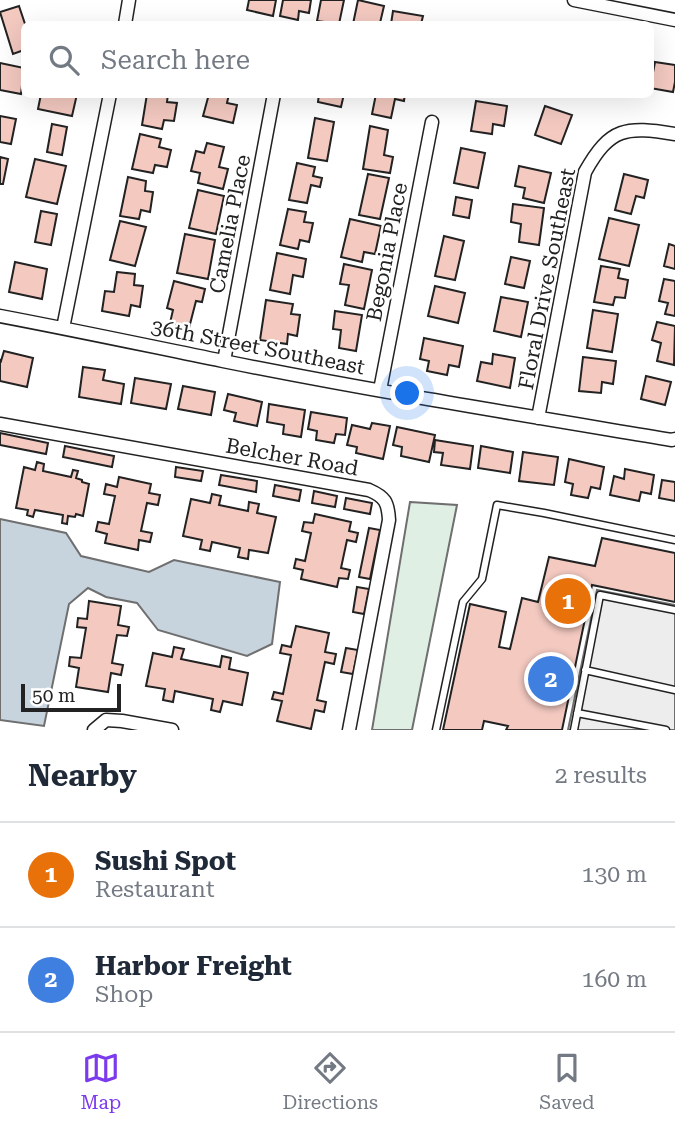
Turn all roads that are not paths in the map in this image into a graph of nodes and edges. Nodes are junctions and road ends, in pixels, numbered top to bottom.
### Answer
1 (130, 0) edge
2 (574, 0) edge
3 (675, 20) edge
4 (126, 21) edge
5 (109, 98) edge
6 (273, 98) edge
7 (432, 122) dead end
8 (675, 134) edge
9 (0, 316) edge
10 (63, 328) junction
11 (224, 361) junction
12 (380, 390) junction
13 (538, 418) junction
14 (0, 424) edge
15 (675, 439) edge
16 (675, 540) edge
17 (675, 610) edge
18 (585, 670) junction
19 (675, 690) edge
20 (577, 713) junction
21 (94, 730) edge
22 (172, 730) edge
23 (349, 730) edge
24 (436, 730) edge
25 (573, 730) edge
26 (666, 730) edge

1 - 4 street
2 - 3 street
5 - 10 street
6 - 11 street, Camelia Place
7 - 12 street, Begonia Place
8 - 13 street, Floral Drive Southeast
9 - 10 street, 36th Street Southeast
10 - 11 street, 36th Street Southeast
11 - 12 street, 36th Street Southeast
12 - 13 street, 36th Street Southeast
13 - 15 street, 36th Street Southeast
14 - 23 street, Belcher Road
16 - 24 lane
17 - 18 lane
18 - 19 lane
18 - 20 lane
20 - 25 lane
20 - 26 lane
21 - 22 street

